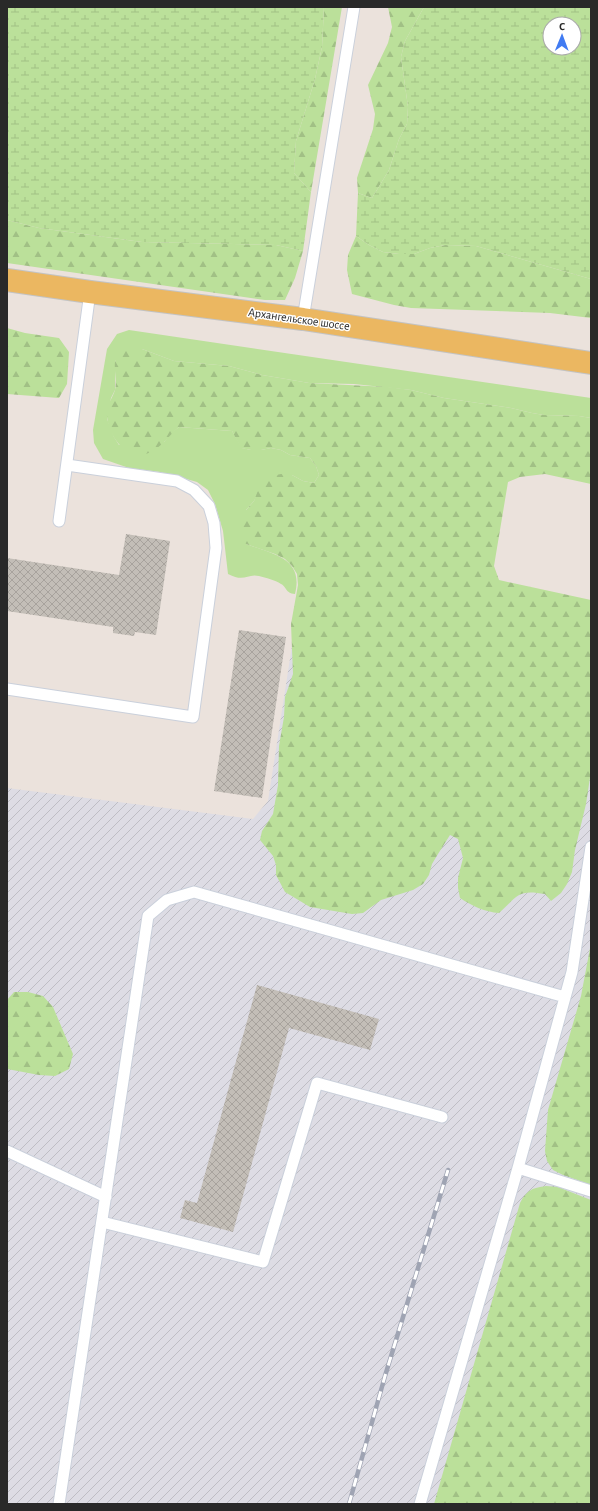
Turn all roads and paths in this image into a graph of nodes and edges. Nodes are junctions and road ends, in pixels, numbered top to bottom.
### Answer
1 (354, 7) edge
2 (7, 280) edge
3 (90, 292) junction
4 (303, 319) junction
5 (591, 363) edge
6 (67, 465) junction
7 (59, 522) dead end
8 (7, 690) edge
9 (591, 847) edge
10 (565, 998) junction
11 (442, 1117) dead end
12 (7, 1151) edge
13 (518, 1168) junction
14 (591, 1191) edge
15 (106, 1197) junction
16 (102, 1222) junction
17 (59, 1504) edge
18 (420, 1504) edge

1 - 4 lane
2 - 3 main road, Архангельское шоссе
3 - 4 main road, Архангельское шоссе
3 - 6 lane
4 - 5 main road, Архангельское шоссе
6 - 7 lane
6 - 8 lane
9 - 10 lane
10 - 13 lane
10 - 15 lane
11 - 16 lane
12 - 15 lane
13 - 14 lane
13 - 18 lane
15 - 16 lane
16 - 17 lane

